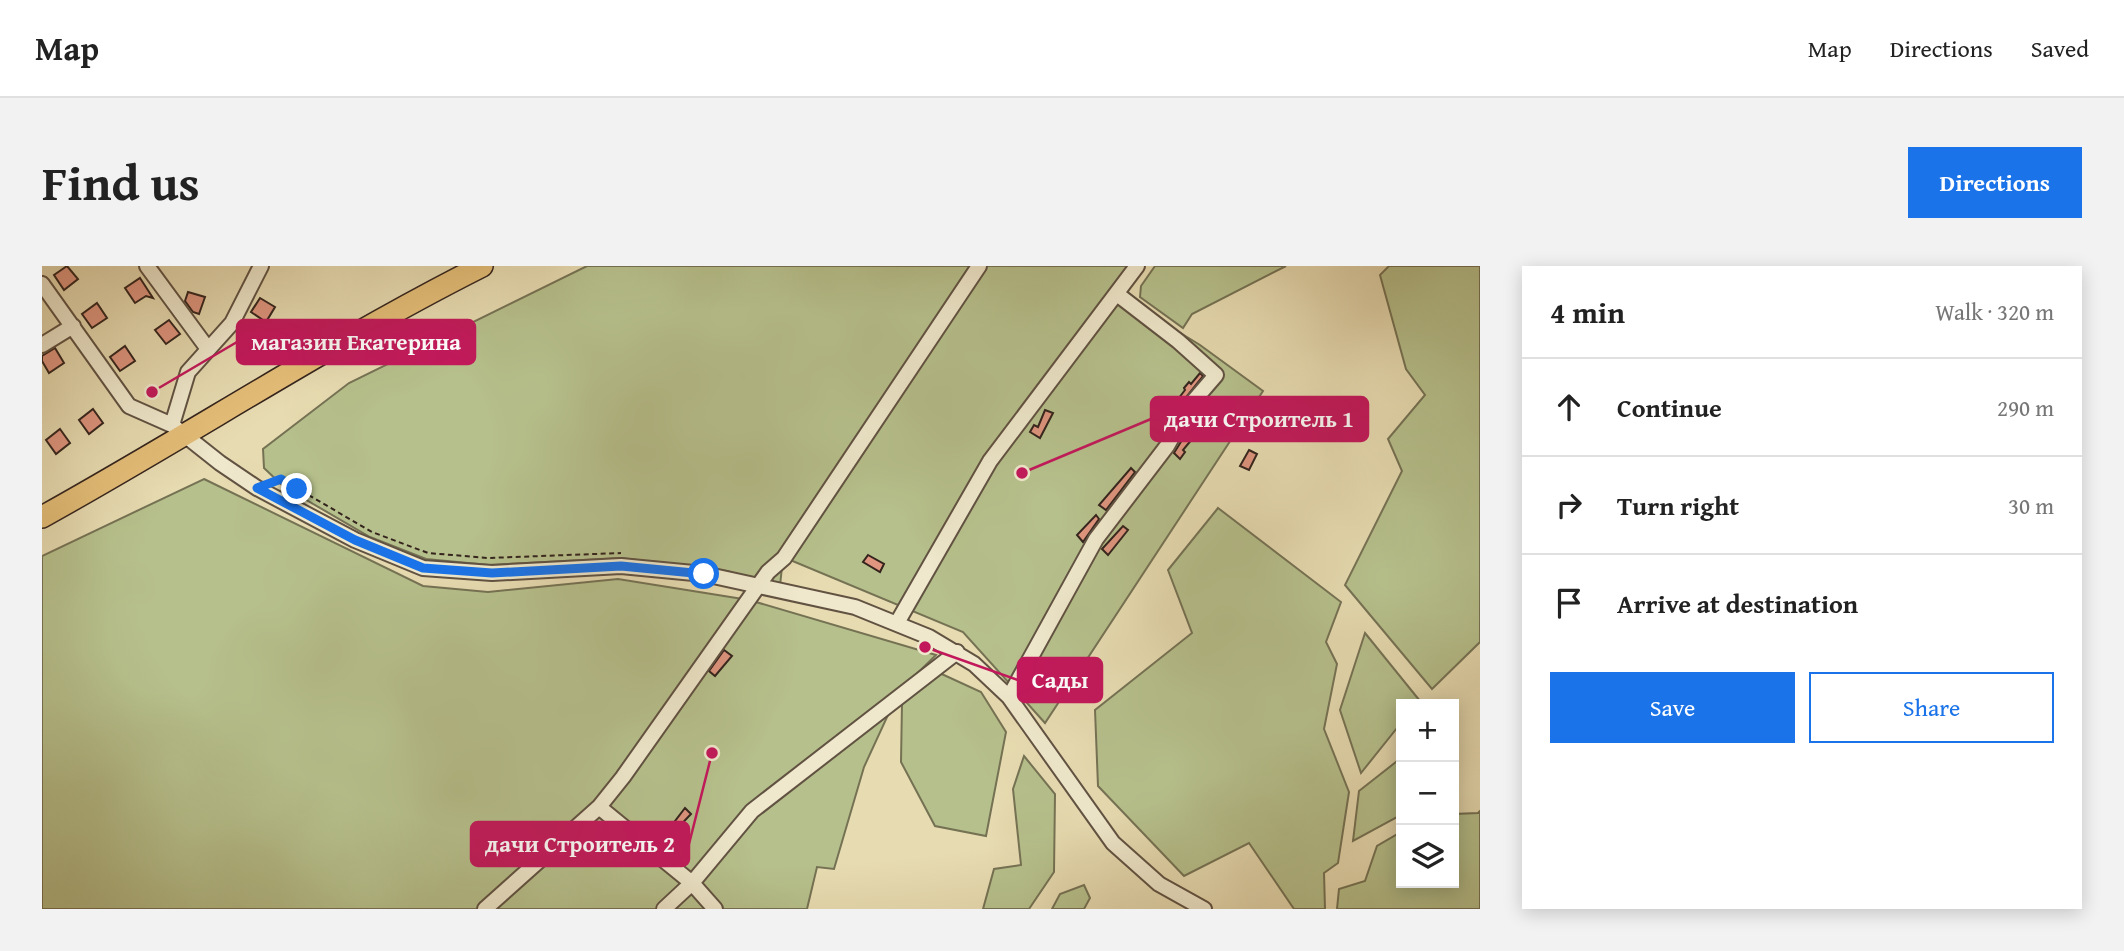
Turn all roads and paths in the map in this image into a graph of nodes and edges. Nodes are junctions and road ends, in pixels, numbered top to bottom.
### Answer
1 (147, 266) edge
2 (261, 266) edge
3 (482, 266) edge
4 (979, 266) edge
5 (1137, 266) edge
6 (42, 284) edge
7 (1117, 293) junction
8 (73, 326) junction
9 (42, 345) edge
10 (208, 349) junction
11 (179, 430) junction
12 (257, 488) junction
13 (42, 517) edge
14 (632, 554) dead end
15 (760, 587) junction
16 (897, 623) junction
17 (957, 652) junction
18 (1009, 697) junction
19 (599, 807) junction
20 (692, 883) junction
21 (485, 909) edge
22 (664, 909) edge
23 (715, 909) edge
24 (1203, 909) edge

1 - 10 street
2 - 10 street
3 - 11 highway
4 - 15 street
5 - 7 street
6 - 8 street
7 - 16 street
7 - 18 street
8 - 9 street
8 - 11 street
10 - 11 street
11 - 12 street
11 - 13 highway
12 - 14 path
12 - 15 street
15 - 16 street
15 - 19 street
16 - 17 street
17 - 18 street
17 - 20 street
18 - 24 street
19 - 20 street
19 - 21 street
20 - 22 street
20 - 23 street

